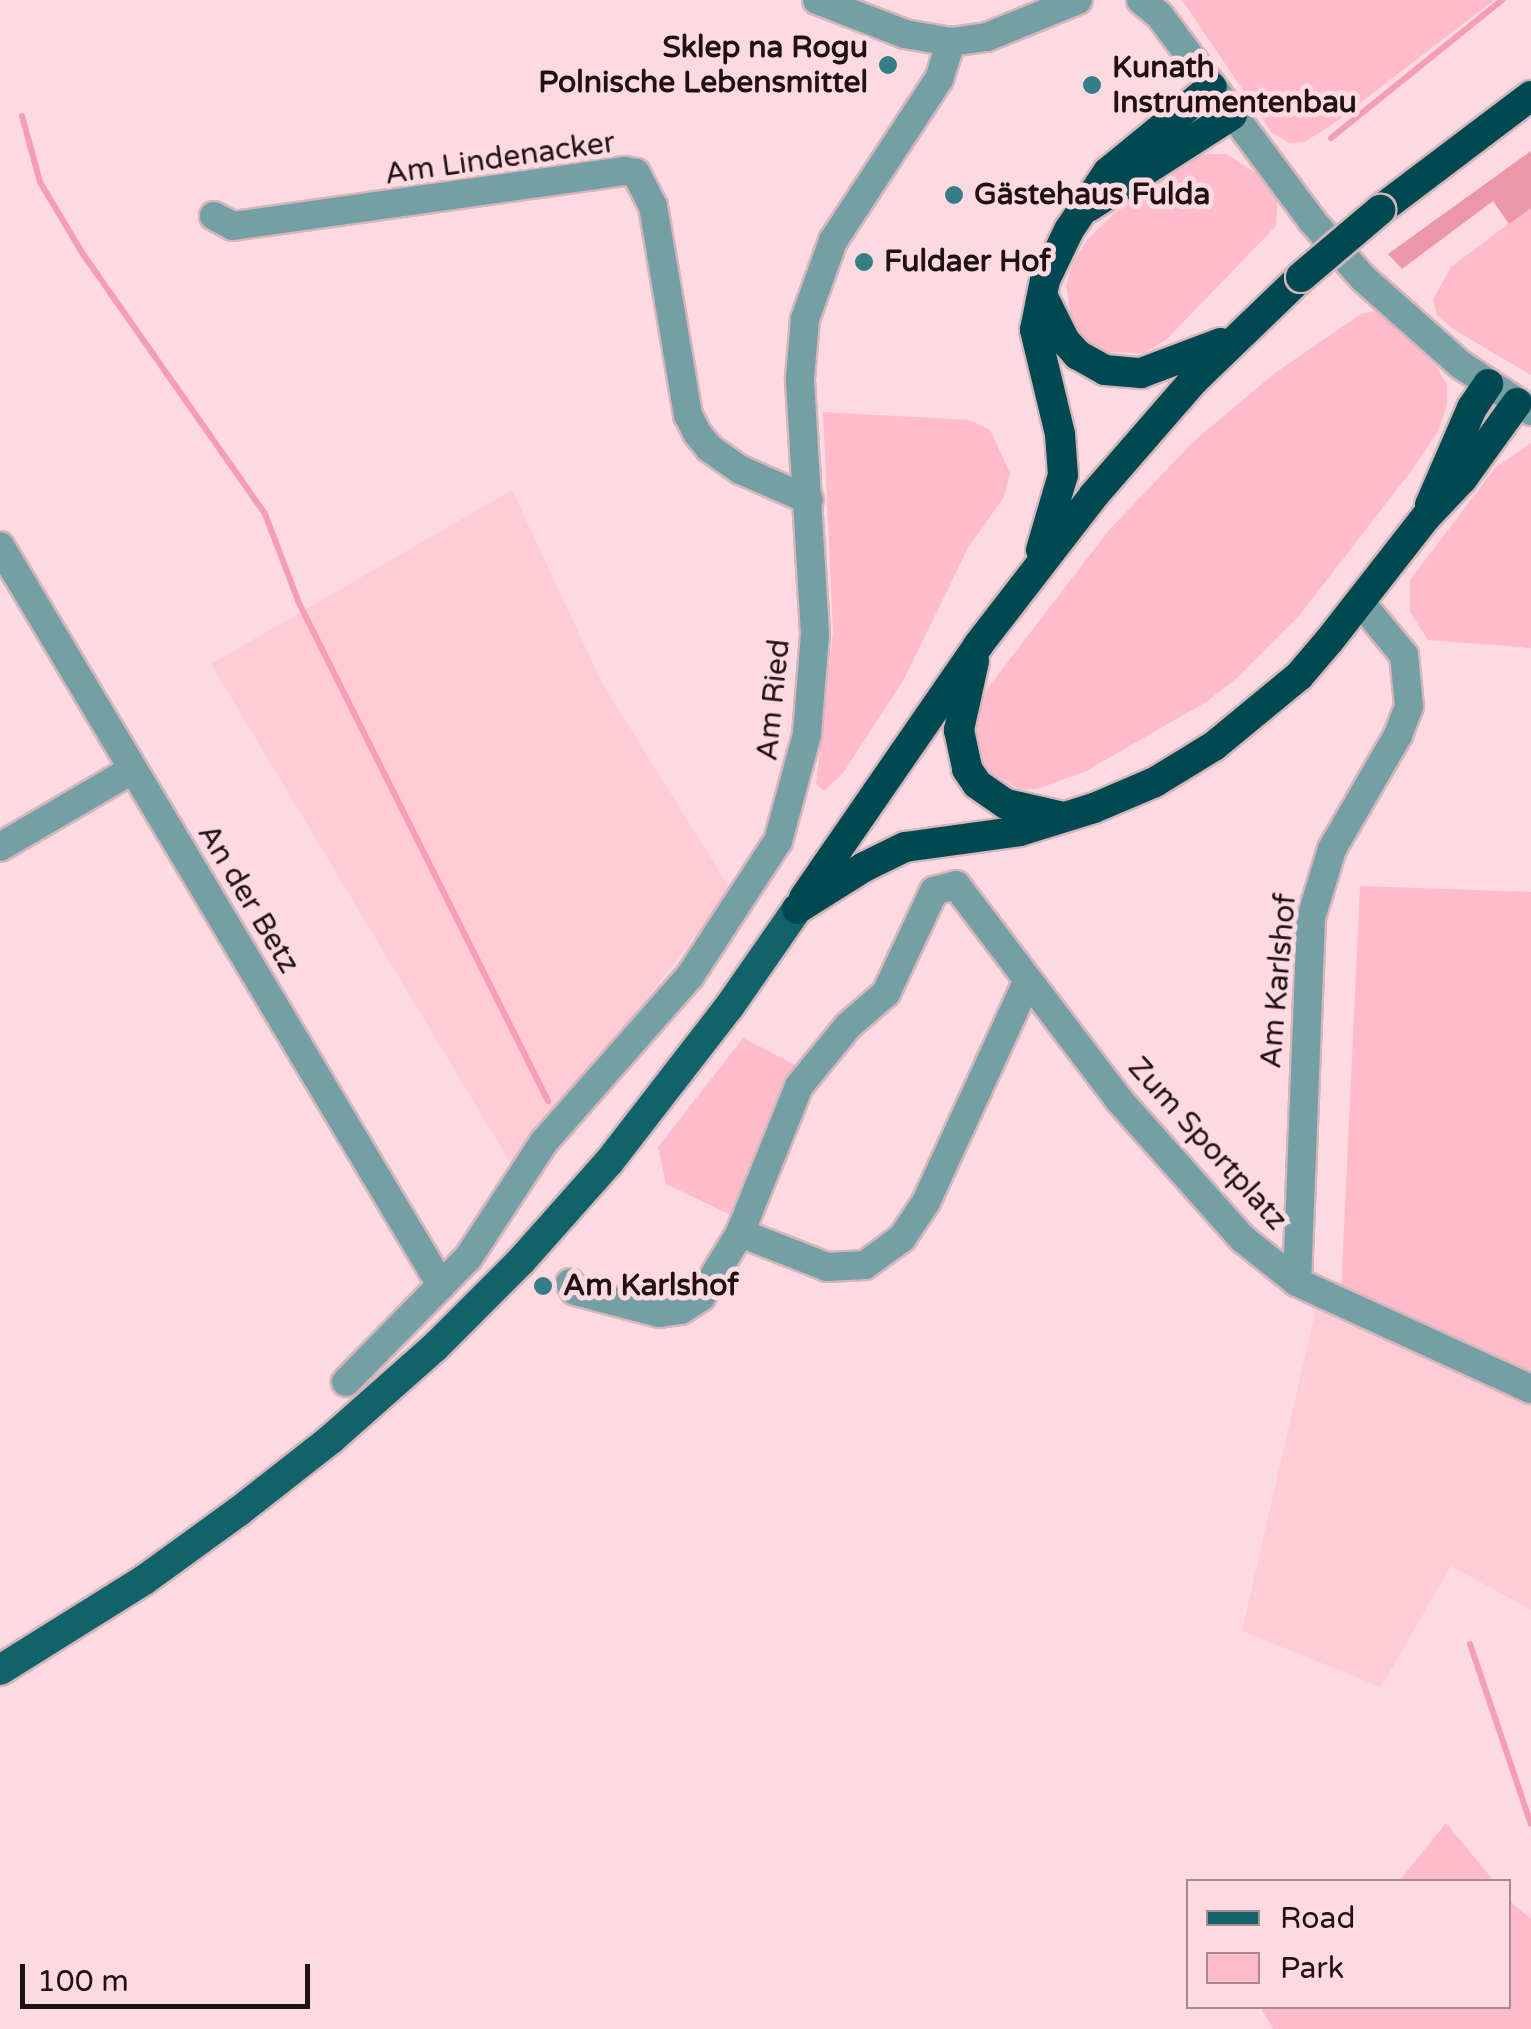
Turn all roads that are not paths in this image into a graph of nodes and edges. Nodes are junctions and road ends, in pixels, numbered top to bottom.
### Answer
1 (817, 0) edge
2 (1078, 0) edge
3 (1141, 0) edge
4 (951, 42) junction
5 (1212, 87) junction
6 (1531, 96) edge
7 (1232, 114) junction
8 (1086, 209) junction
9 (214, 216) dead end
10 (1043, 297) junction
11 (1235, 338) junction
12 (1488, 384) junction
13 (1524, 407) edge
14 (809, 500) junction
15 (1426, 517) junction
16 (0, 546) edge
17 (1034, 570) junction
18 (1361, 603) junction
19 (978, 644) junction
20 (132, 770) junction
21 (1062, 817) junction
22 (0, 846) edge
23 (797, 909) junction
24 (1028, 982) junction
25 (740, 1233) junction
26 (1298, 1282) junction
27 (570, 1283) dead end
28 (441, 1285) junction
29 (346, 1382) dead end
30 (1531, 1389) edge
31 (0, 1670) edge

1 - 4 street
2 - 4 street
3 - 5 street
4 - 14 street, Am Ried
5 - 7 street
5 - 8 highway
6 - 11 highway, bridge
7 - 8 highway
7 - 12 street
8 - 10 highway
9 - 14 street, Am Lindenacker
10 - 11 highway
10 - 17 highway
11 - 17 highway
12 - 13 street
12 - 15 highway
13 - 15 highway
14 - 28 street, Am Ried
15 - 18 highway
16 - 20 street, An der Betz
17 - 19 highway
18 - 21 highway
18 - 26 street, Am Karlshof
19 - 21 highway
19 - 23 highway
20 - 22 street
20 - 28 street, An der Betz
21 - 23 highway
23 - 31 main road
24 - 25 street
24 - 25 street, Zum Sportplatz
24 - 26 street, Zum Sportplatz
25 - 27 street
26 - 30 street, Zum Sportplatz
28 - 29 street, Am Ried

